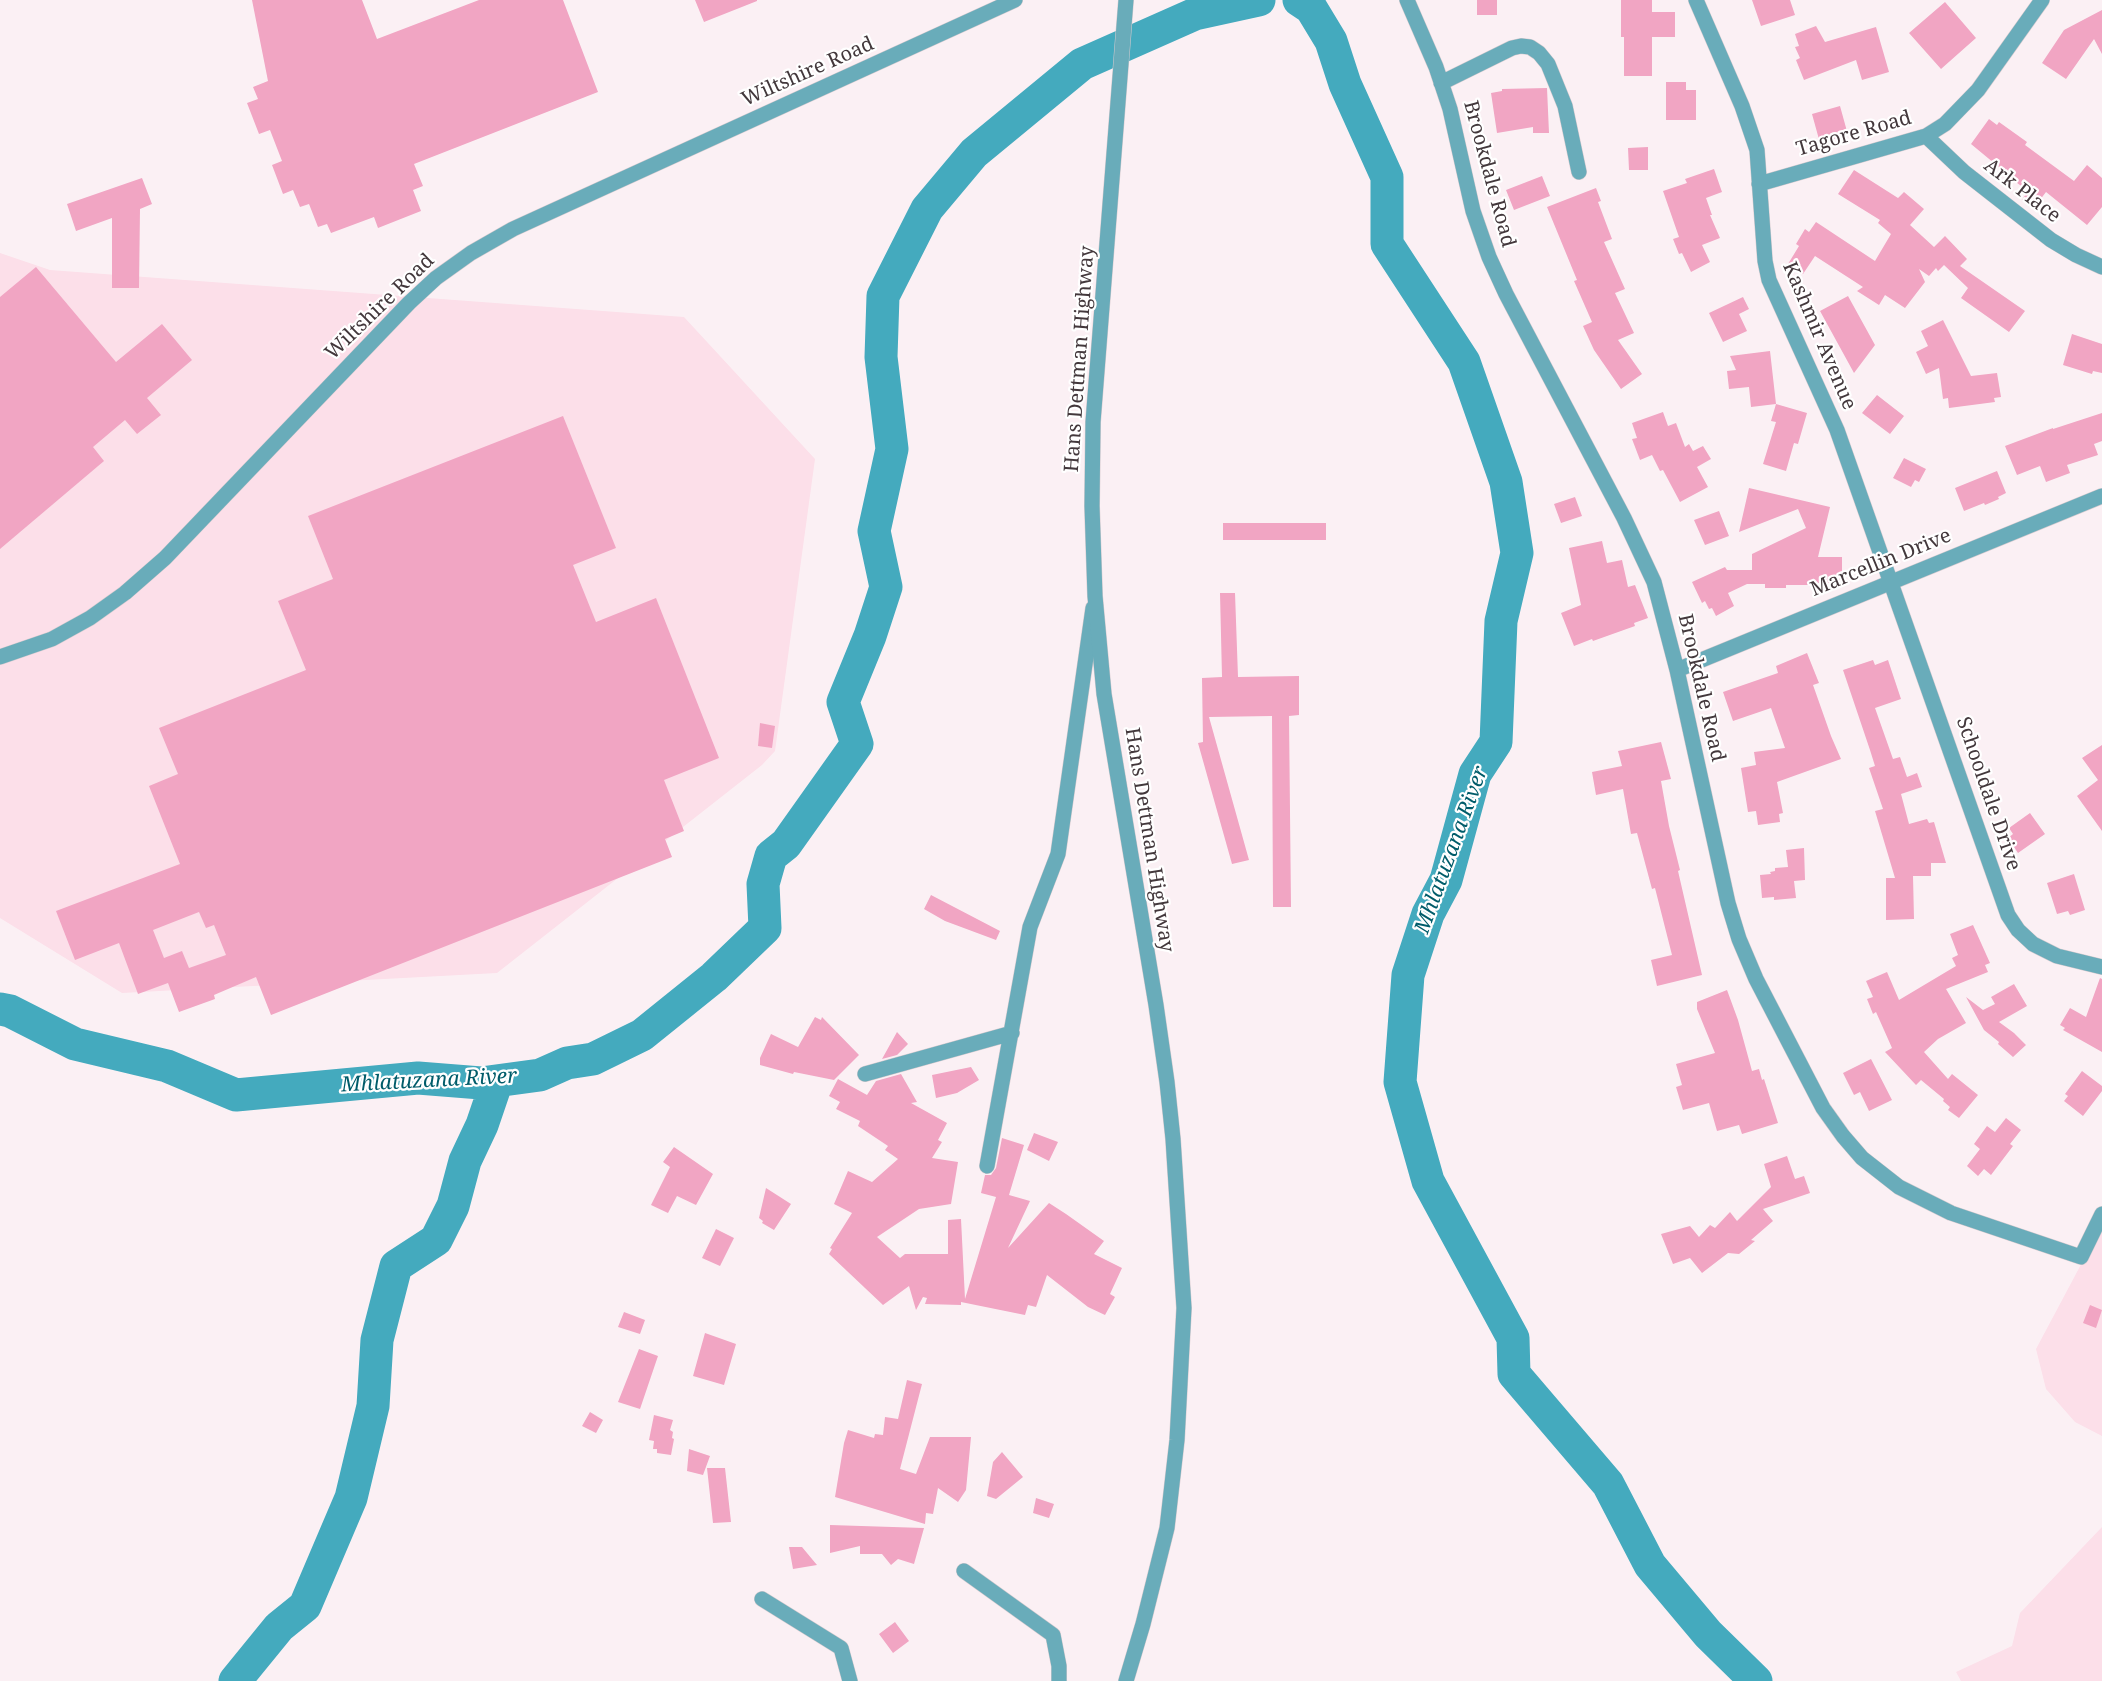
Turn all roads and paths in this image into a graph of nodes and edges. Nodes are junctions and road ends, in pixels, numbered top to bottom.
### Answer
1 (1015, 0) edge
2 (1126, 0) edge
3 (1407, 0) edge
4 (1696, 0) edge
5 (2042, 0) edge
6 (1441, 83) junction
7 (1926, 136) junction
8 (1579, 172) dead end
9 (1760, 184) junction
10 (2102, 267) edge
11 (2102, 496) edge
12 (1891, 582) junction
13 (1095, 596) junction
14 (0, 657) edge
15 (1677, 670) junction
16 (2102, 967) edge
17 (1011, 1033) junction
18 (865, 1074) dead end
19 (987, 1166) dead end
20 (2102, 1214) edge
21 (963, 1571) dead end
22 (762, 1599) dead end
23 (850, 1681) edge
24 (1059, 1681) edge
25 (1126, 1681) edge

1 - 14 street, Wiltshire Road
2 - 13 street, Hans Dettman Highway
3 - 6 street, Brookdale Road
4 - 9 street, Kashmir Avenue
5 - 7 street, Tagore Road
6 - 8 street
6 - 15 street, Brookdale Road
7 - 9 street, Tagore Road
7 - 10 street, Ark Place
9 - 12 street, Kashmir Avenue
11 - 12 street, Marcellin Drive
12 - 15 street, Marcellin Drive
12 - 16 street, Schooldale Drive
13 - 17 street
13 - 25 street, Hans Dettman Highway
15 - 20 street, Brookdale Road
17 - 18 street
17 - 19 street
21 - 24 street
22 - 23 street

